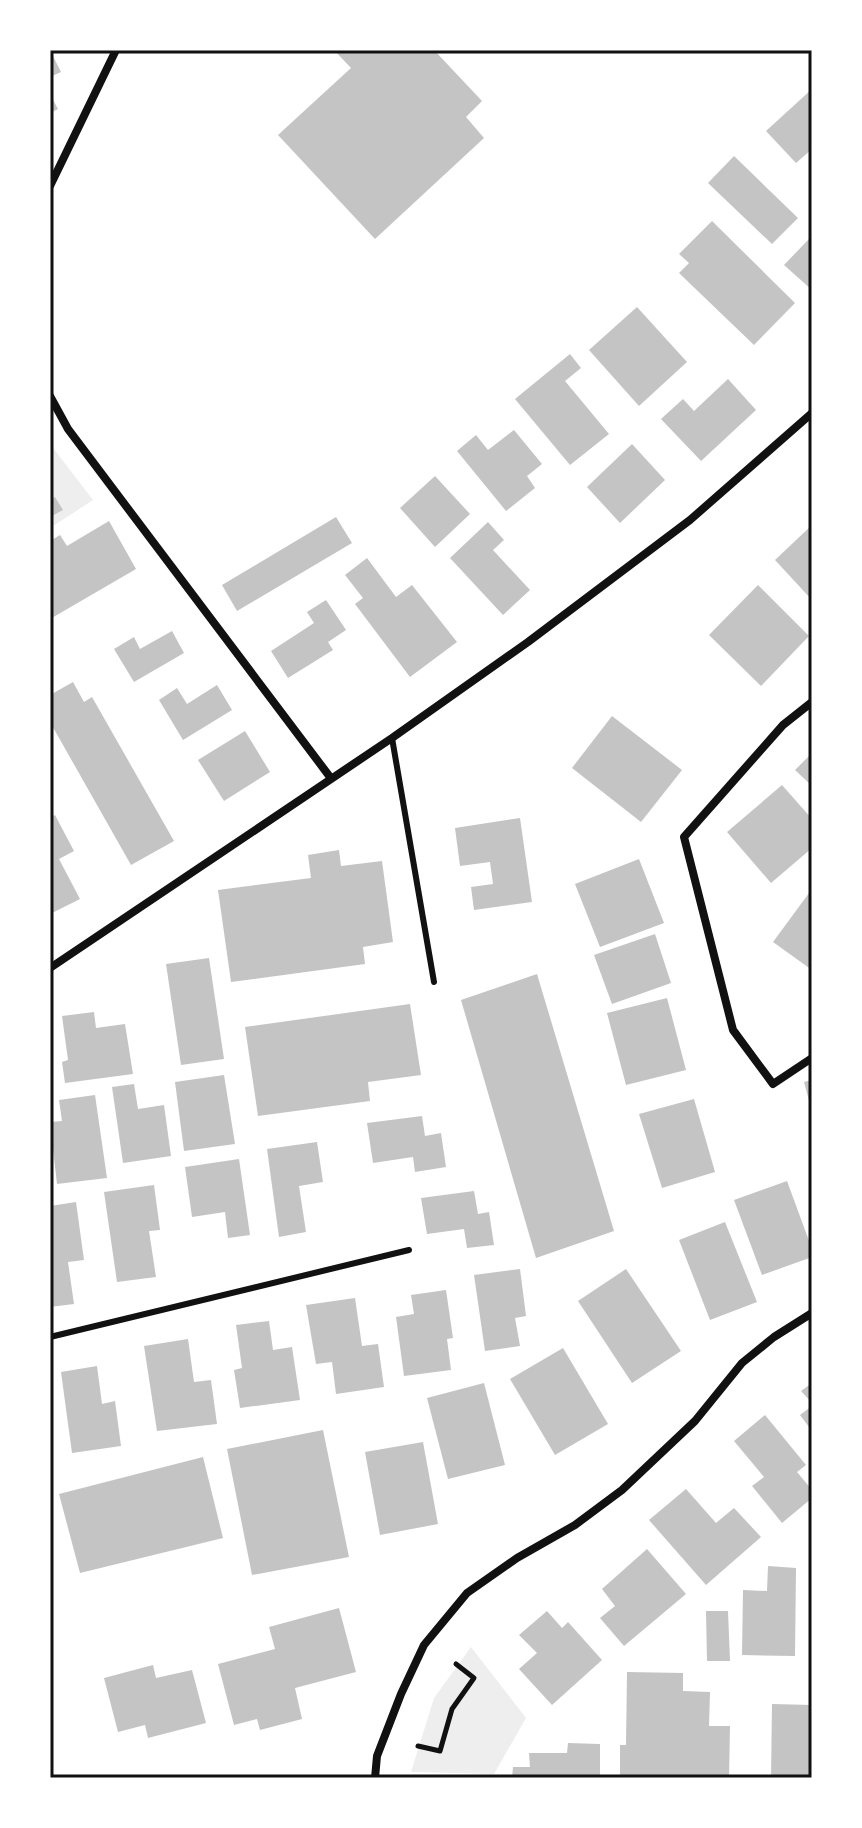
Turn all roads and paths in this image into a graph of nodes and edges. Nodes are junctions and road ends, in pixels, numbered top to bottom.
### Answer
1 (116, 50) edge
2 (50, 186) edge
3 (50, 396) edge
4 (812, 413) edge
5 (812, 702) edge
6 (392, 738) junction
7 (330, 777) junction
8 (50, 968) edge
9 (434, 982) dead end
10 (812, 1058) edge
11 (409, 1250) dead end
12 (812, 1313) edge
13 (50, 1337) edge
14 (458, 1666) dead end
15 (385, 1737) junction
16 (375, 1778) edge

1 - 2 street
3 - 7 street
4 - 6 street
5 - 10 street
6 - 7 street
6 - 9 lane
7 - 8 street
11 - 13 lane
12 - 15 street
14 - 15 path
15 - 16 street

